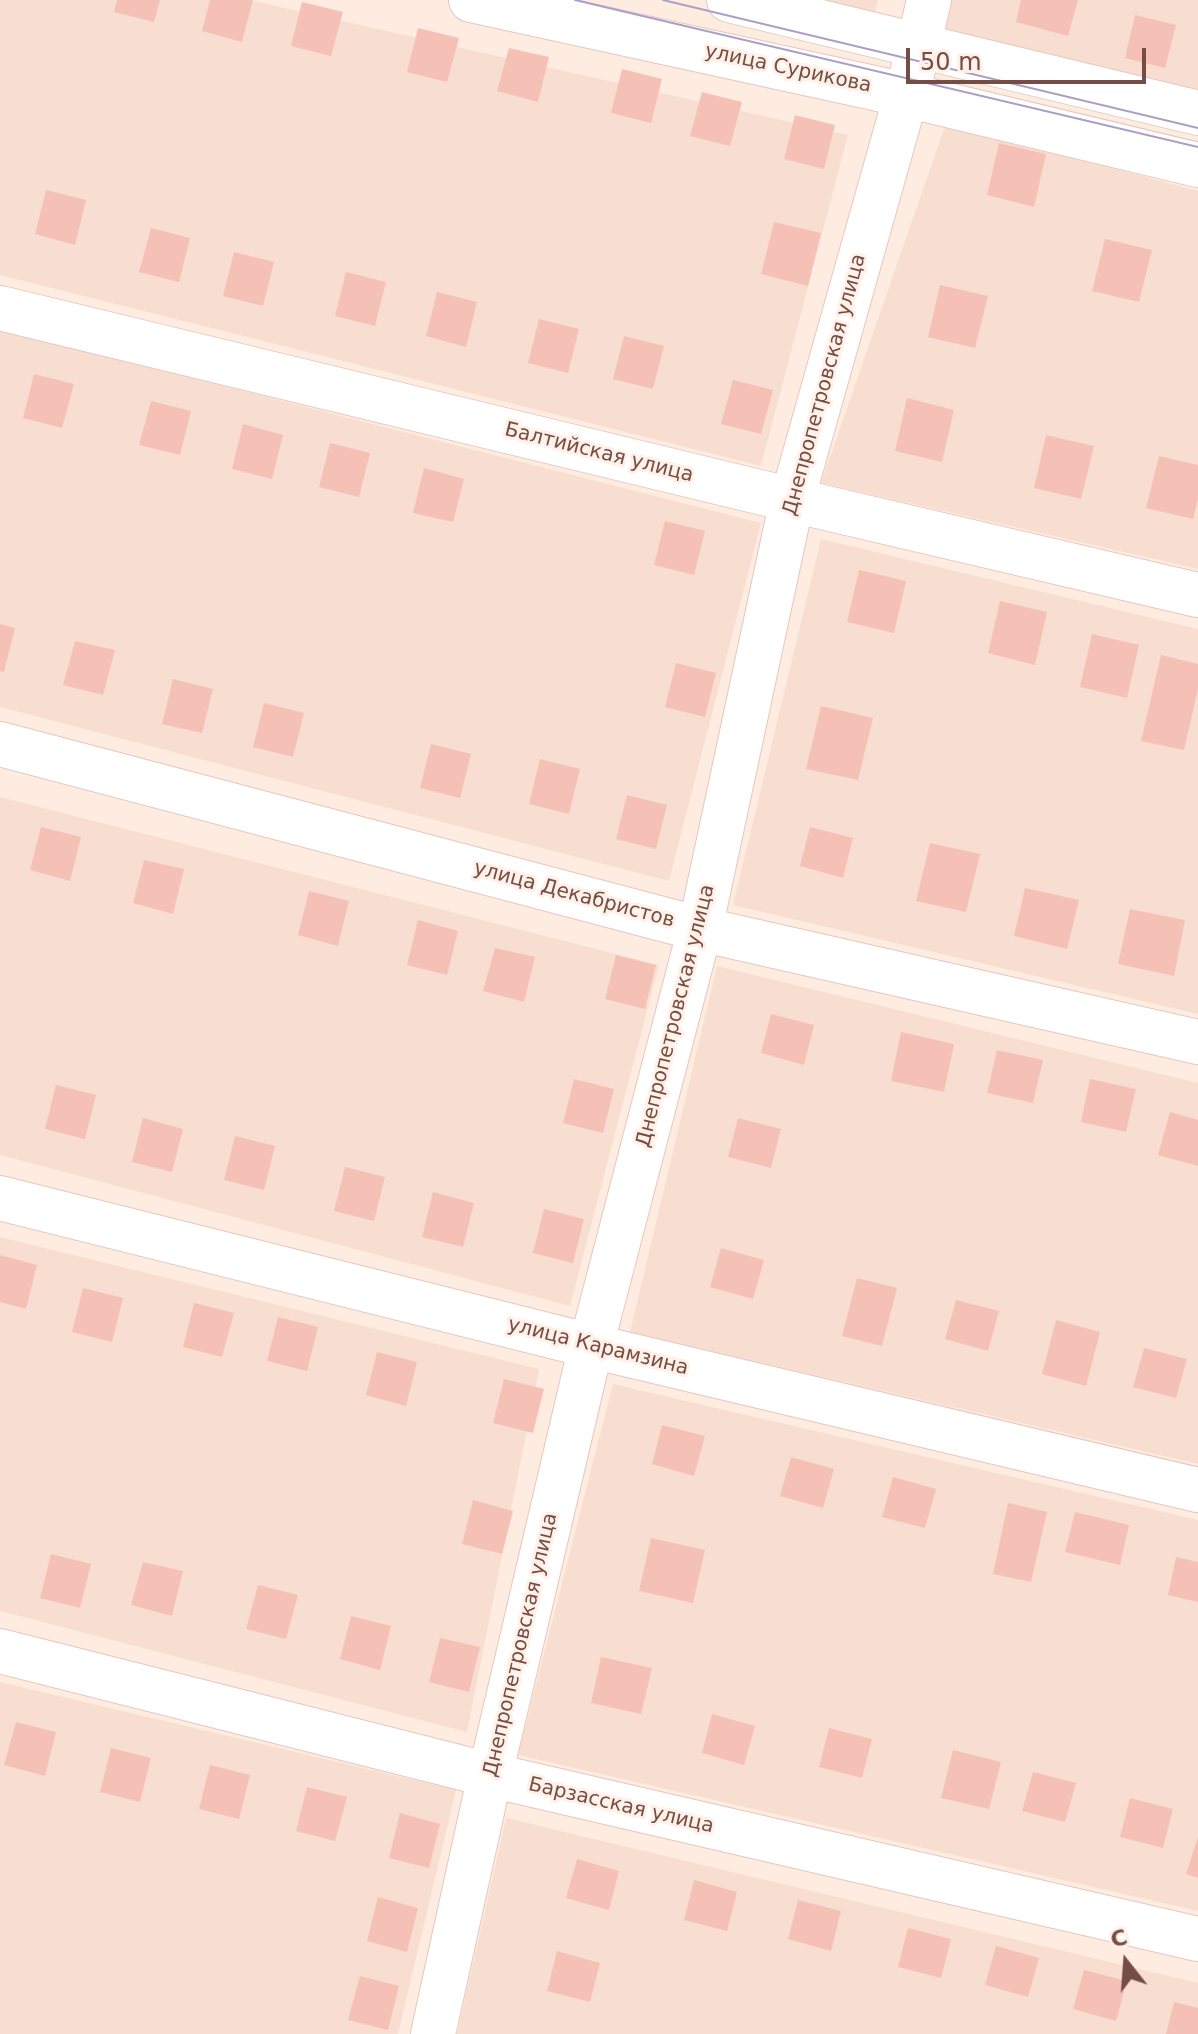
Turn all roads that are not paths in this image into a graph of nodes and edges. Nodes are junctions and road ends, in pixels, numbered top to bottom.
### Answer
1 (471, 0) edge
2 (729, 0) edge
3 (929, 0) edge
4 (919, 45) junction
5 (906, 95) junction
6 (1198, 113) edge
7 (1198, 165) edge
8 (0, 308) edge
9 (792, 500) junction
10 (1198, 595) edge
11 (0, 744) edge
12 (700, 929) junction
13 (1198, 1042) edge
14 (0, 1198) edge
15 (591, 1346) junction
16 (1198, 1490) edge
17 (0, 1651) edge
18 (490, 1775) junction
19 (1198, 1939) edge
20 (433, 2034) edge

1 - 5 street, улица Сурикова
2 - 4 street
3 - 4 street, Днепропетровская улица
4 - 5 street, Днепропетровская улица
4 - 6 street
5 - 7 street, улица Сурикова
5 - 9 street, Днепропетровская улица
8 - 9 street, Балтийская улица
9 - 10 street, Балтийская улица
9 - 12 street, Днепропетровская улица
11 - 12 street, улица Декабристов
12 - 13 street, улица Декабристов
12 - 15 street, Днепропетровская улица
14 - 15 street, улица Карамзина
15 - 16 street, улица Карамзина
15 - 18 street, Днепропетровская улица
17 - 18 street, Барзасская улица
18 - 19 street, Барзасская улица
18 - 20 street, Днепропетровская улица

